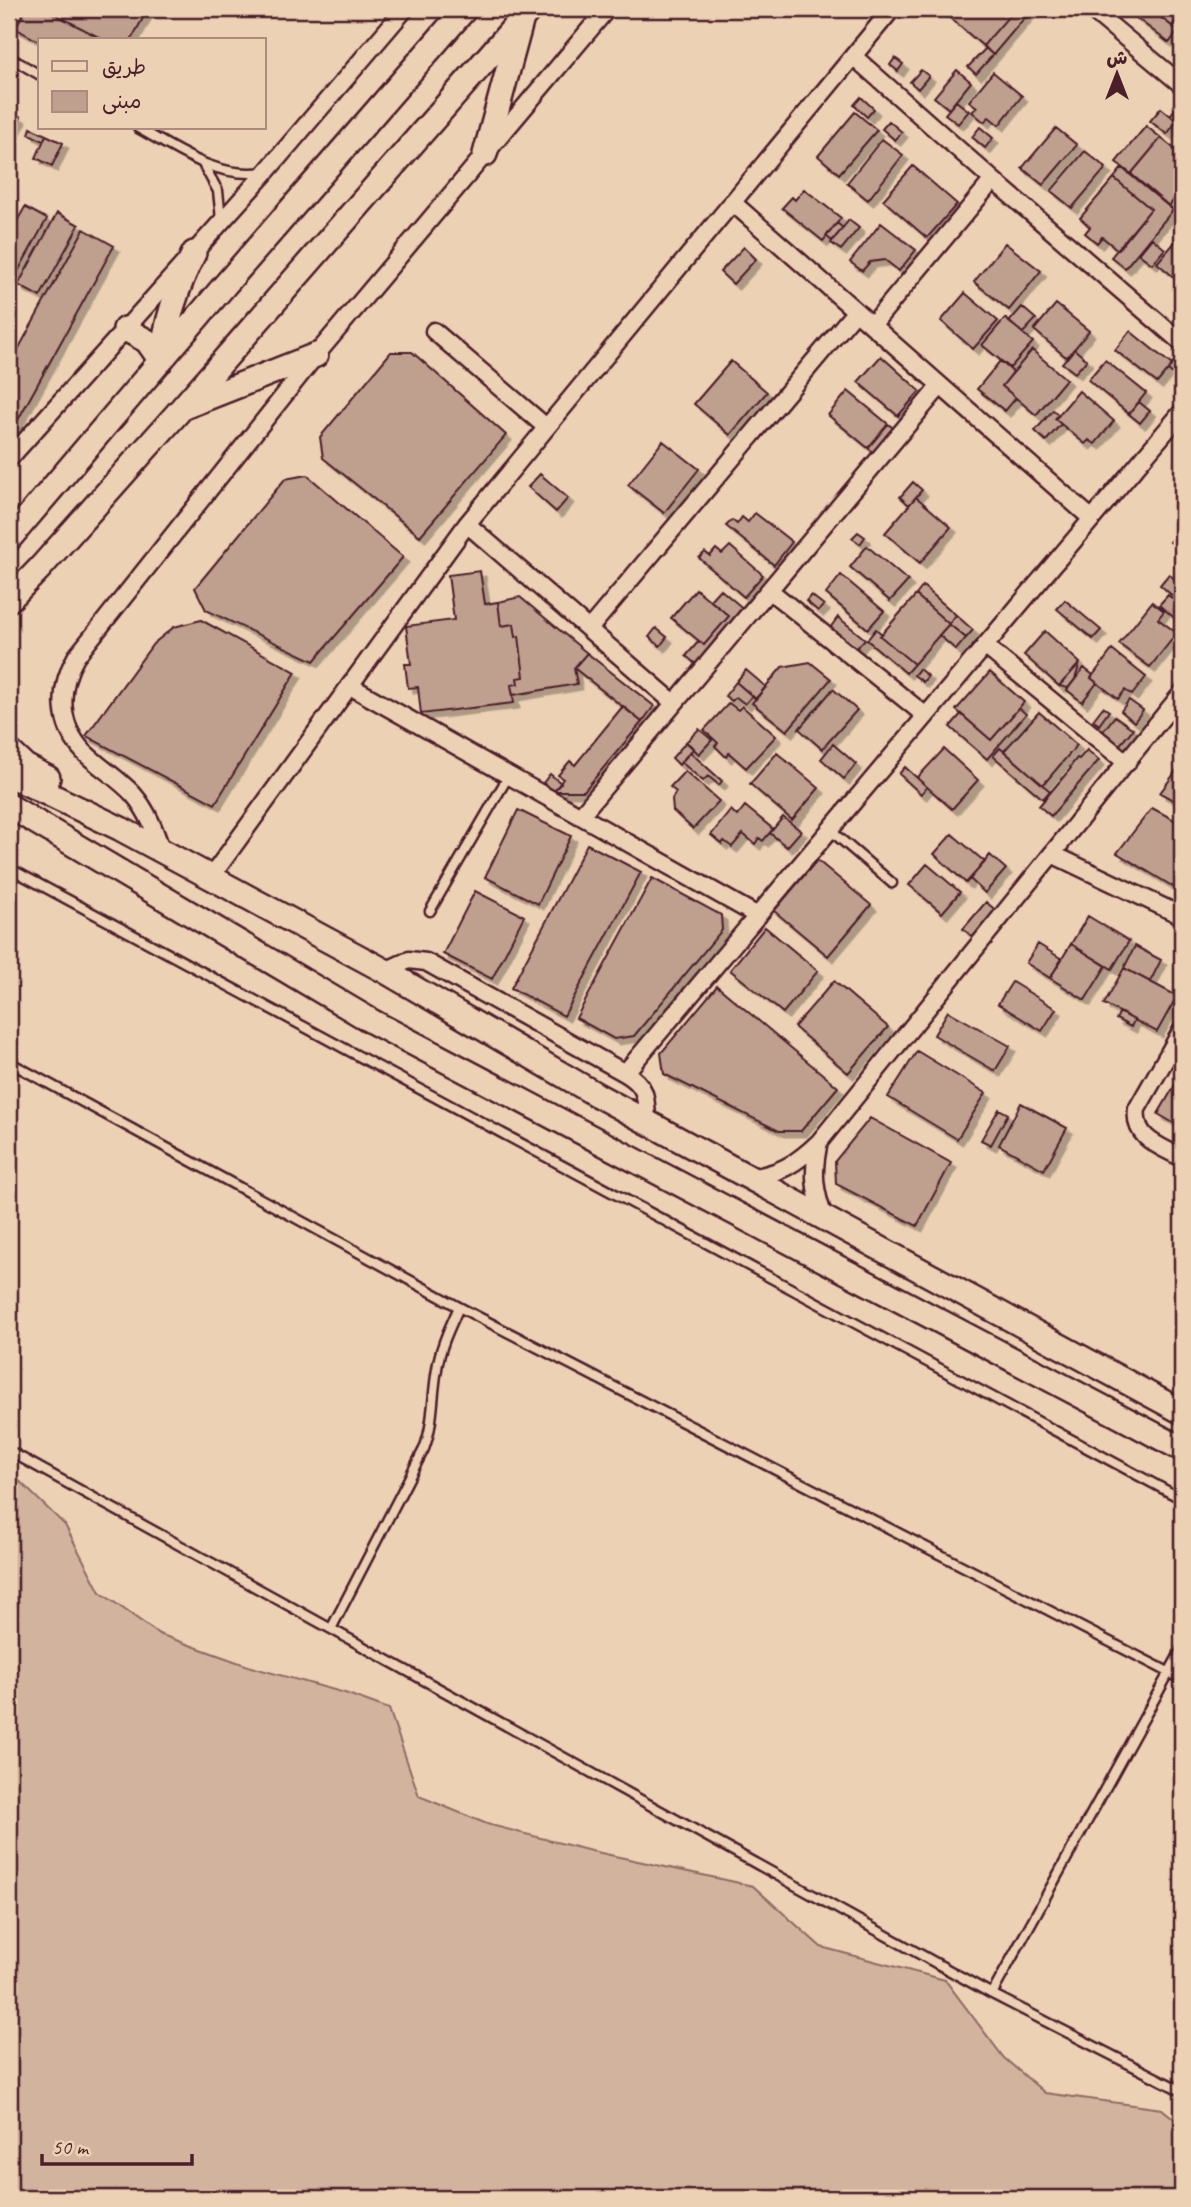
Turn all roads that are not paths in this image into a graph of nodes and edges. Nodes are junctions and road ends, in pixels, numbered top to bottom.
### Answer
1 (405, 9) edge
2 (465, 9) edge
3 (607, 9) edge
4 (892, 9) edge
5 (1091, 9) edge
6 (526, 13) edge
7 (853, 56) junction
8 (9, 57) edge
9 (38, 74) edge
10 (1182, 85) edge
11 (142, 130) edge
12 (485, 154) junction
13 (203, 164) junction
14 (266, 172) junction
15 (993, 180) junction
16 (732, 202) junction
17 (221, 223) junction
18 (194, 253) junction
19 (856, 311) junction
20 (872, 325) junction
21 (125, 330) junction
22 (434, 331) dead end
23 (1182, 343) edge
24 (316, 355) junction
25 (161, 361) junction
26 (940, 386) junction
27 (181, 408) junction
28 (1182, 412) edge
29 (546, 427) junction
30 (9, 459) edge
31 (1092, 519) junction
32 (467, 524) junction
33 (9, 539) edge
34 (40, 568) junction
35 (769, 590) junction
36 (9, 600) edge
37 (9, 620) edge
38 (589, 629) junction
39 (985, 646) junction
40 (349, 686) junction
41 (1182, 693) edge
42 (674, 703) junction
43 (926, 716) junction
44 (9, 751) edge
45 (1127, 763) junction
46 (9, 775) edge
47 (509, 775) junction
48 (9, 806) edge
49 (580, 816) junction
50 (121, 829) junction
51 (830, 830) junction
52 (162, 852) junction
53 (1052, 854) junction
54 (9, 867) edge
55 (211, 877) junction
56 (892, 883) dead end
57 (430, 911) dead end
58 (758, 916) junction
59 (1182, 916) edge
60 (385, 971) junction
61 (1182, 1030) edge
62 (9, 1062) edge
63 (625, 1073) junction
64 (647, 1123) junction
65 (819, 1142) junction
66 (1182, 1158) edge
67 (746, 1178) junction
68 (825, 1220) junction
69 (458, 1307) junction
70 (1182, 1412) edge
71 (1182, 1449) edge
72 (9, 1451) edge
73 (1182, 1499) edge
74 (331, 1629) junction
75 (1182, 1649) edge
76 (1168, 1671) junction
77 (1182, 1679) edge
78 (992, 1994) junction
79 (1182, 2091) edge

1 - 14 street
2 - 25 main road
3 - 12 street
4 - 7 street
5 - 10 street
6 - 12 main road
6 - 27 main road
7 - 15 street
7 - 16 street
8 - 9 lane
11 - 13 lane
12 - 24 street
13 - 14 lane
13 - 17 lane
14 - 17 street
15 - 20 street
15 - 23 street
16 - 19 street
16 - 29 street
17 - 18 street
18 - 21 street
18 - 25 main road
19 - 20 street
19 - 38 street
20 - 26 street
21 - 25 main road
21 - 30 street
22 - 29 street
24 - 27 main road
24 - 52 street
25 - 33 main road
26 - 31 street
26 - 35 street
27 - 34 main road
28 - 31 street
29 - 32 street
31 - 39 street
32 - 38 street
32 - 40 street
34 - 36 main road
34 - 37 main road
35 - 42 street
35 - 43 street
38 - 42 street
39 - 43 street
39 - 45 street
40 - 47 street
40 - 55 street
41 - 45 street
42 - 49 street
43 - 51 street
44 - 50 main road
45 - 53 street
46 - 50 main road
47 - 49 street
47 - 57 lane
48 - 71 main road
49 - 58 street
50 - 52 main road
51 - 56 lane
51 - 58 street
52 - 55 main road
53 - 59 street
53 - 65 street
54 - 73 lane
55 - 60 main road
58 - 63 street
60 - 63 street
60 - 64 main road
61 - 66 street
62 - 69 lane
63 - 64 street
64 - 67 main road
65 - 67 street
65 - 68 street
67 - 68 main road
68 - 70 main road
69 - 74 lane
69 - 76 lane
72 - 74 lane
74 - 78 lane
75 - 76 lane
76 - 77 lane
76 - 78 lane
78 - 79 lane

